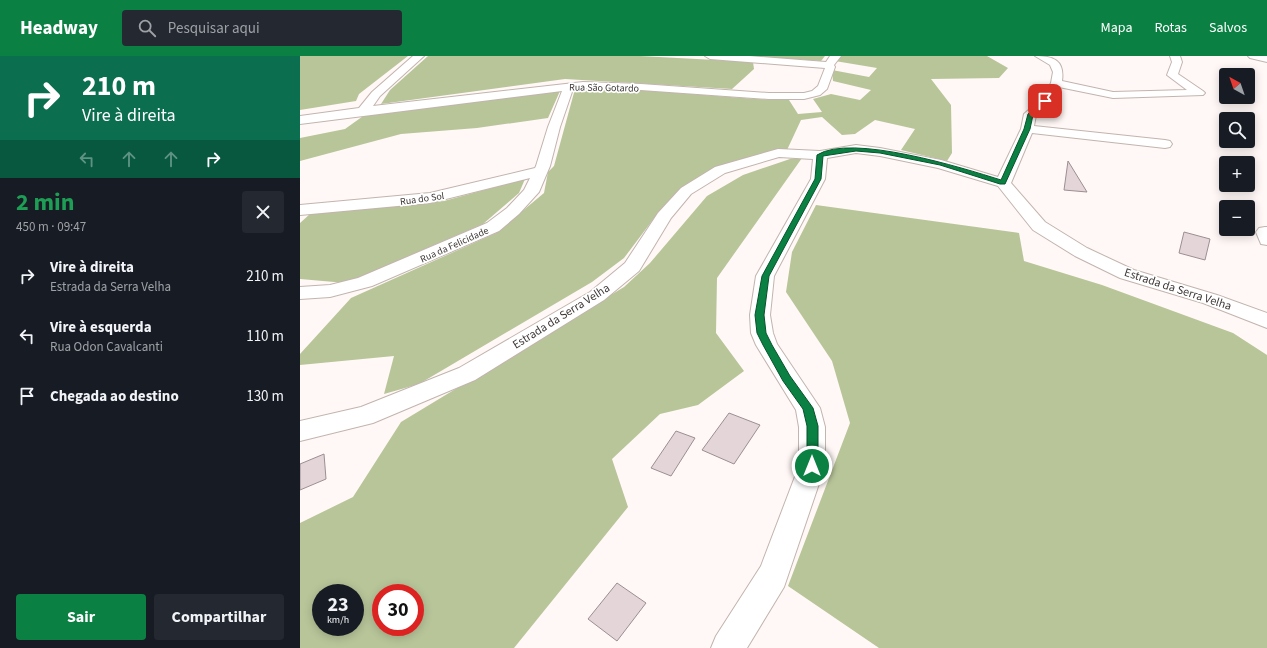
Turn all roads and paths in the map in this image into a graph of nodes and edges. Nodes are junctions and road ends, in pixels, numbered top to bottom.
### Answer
1 (419, 56) edge
2 (710, 56) edge
3 (836, 56) edge
4 (1040, 56) edge
5 (1175, 56) edge
6 (1253, 56) edge
7 (1267, 59) edge
8 (829, 65) junction
9 (1056, 83) junction
10 (562, 87) junction
11 (363, 111) junction
12 (300, 120) edge
13 (1027, 129) junction
14 (1165, 144) dead end
15 (820, 155) junction
16 (541, 171) junction
17 (1003, 183) junction
18 (300, 210) edge
19 (300, 293) edge
20 (1267, 321) edge
21 (300, 431) edge
22 (728, 648) edge

1 - 11 street
2 - 8 street
3 - 8 street, Rua São Gotardo
4 - 9 street
5 - 9 street
6 - 7 street
8 - 10 street, Rua São Gotardo
9 - 13 street
10 - 11 street, Rua São Gotardo
10 - 16 street, Rua da Felicidade
11 - 12 street, Rua São Gotardo
13 - 14 street
13 - 17 street
15 - 17 street, Estrada da Serra Velha
15 - 21 street, Estrada da Serra Velha
15 - 22 street
16 - 18 street, Rua do Sol
16 - 19 street, Rua da Felicidade
17 - 20 street, Estrada da Serra Velha

